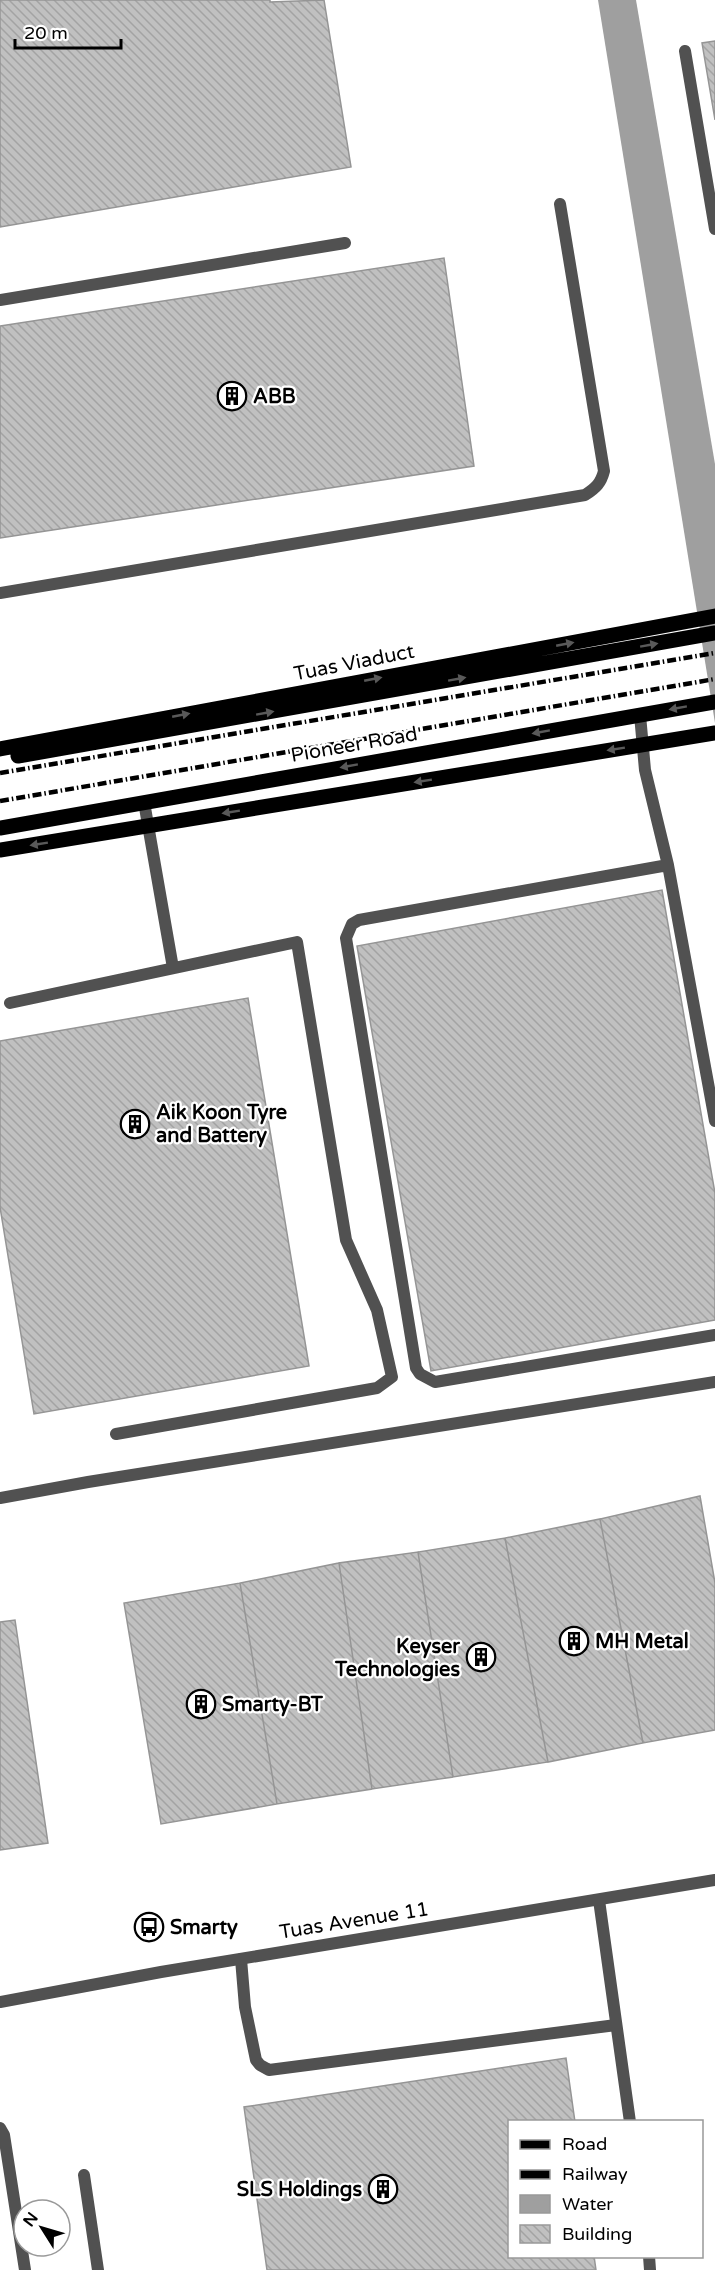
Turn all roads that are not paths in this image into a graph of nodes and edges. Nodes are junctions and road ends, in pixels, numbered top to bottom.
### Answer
1 (685, 51) dead end
2 (560, 204) dead end
3 (715, 229) edge
4 (345, 243) dead end
5 (0, 300) edge
6 (0, 593) edge
7 (715, 616) edge
8 (714, 632) edge
9 (715, 702) edge
10 (640, 715) junction
11 (715, 733) edge
12 (0, 749) edge
13 (0, 759) edge
14 (144, 802) junction
15 (0, 828) edge
16 (0, 850) edge
17 (668, 866) junction
18 (172, 968) junction
19 (10, 1003) dead end
20 (715, 1121) edge
21 (715, 1335) edge
22 (715, 1382) edge
23 (116, 1434) dead end
24 (0, 1498) edge
25 (715, 1880) edge
26 (599, 1900) junction
27 (242, 1959) junction
28 (0, 2002) edge
29 (616, 2025) junction
30 (630, 2120) edge
31 (0, 2128) edge
32 (84, 2175) dead end
33 (25, 2270) edge
34 (98, 2270) edge

1 - 3 street
2 - 6 street
4 - 5 street
12 -> 7 main road, Tuas Viaduct
13 -> 8 main road
9 -> 10 main road, Pioneer Road
10 -> 14 main road, Pioneer Road
10 - 17 street
11 -> 16 main road
14 - 15 main road, Pioneer Road
14 - 18 street
17 - 20 street
17 - 21 street
18 - 19 street
18 - 23 street
22 - 24 street
25 - 26 street, Tuas Avenue 11
26 - 27 street, Tuas Avenue 11
26 - 29 street
27 - 28 street, Tuas Avenue 11
27 - 29 street
29 - 30 street
31 - 33 street
32 - 34 street

